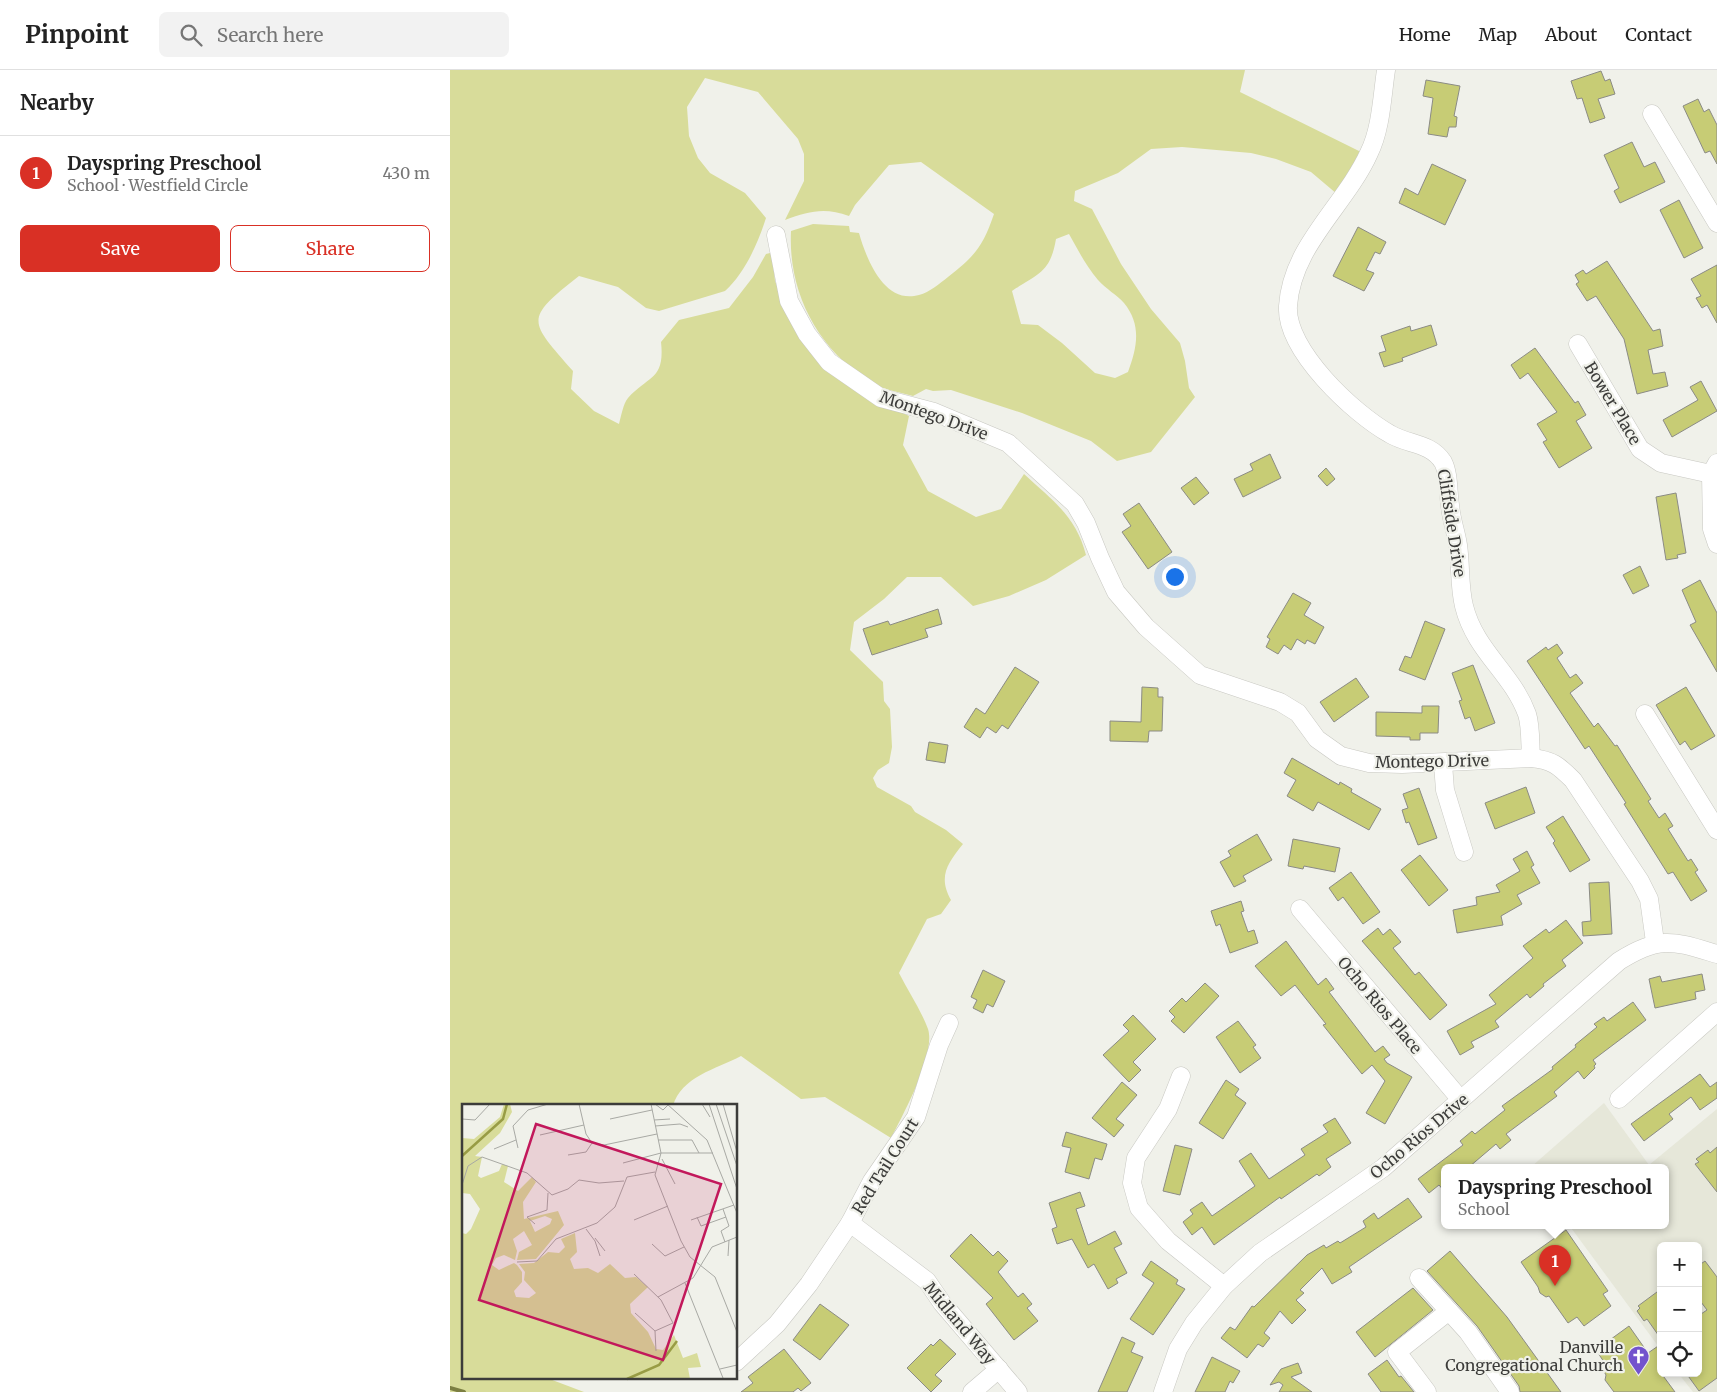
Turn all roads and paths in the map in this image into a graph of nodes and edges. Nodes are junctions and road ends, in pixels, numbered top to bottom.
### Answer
1 (1386, 70) edge
2 (1652, 114) dead end
3 (1717, 223) edge
4 (776, 235) dead end
5 (1578, 344) dead end
6 (1714, 469) edge
7 (1717, 544) edge
8 (1645, 714) dead end
9 (1531, 758) junction
10 (1443, 764) junction
11 (1717, 830) edge
12 (1464, 852) dead end
13 (1300, 909) dead end
14 (1655, 942) junction
15 (1717, 954) edge
16 (1717, 1012) edge
17 (949, 1023) dead end
18 (1181, 1076) dead end
19 (1619, 1099) dead end
20 (1460, 1100) junction
21 (850, 1223) junction
22 (1419, 1278) dead end
23 (1224, 1286) junction
24 (1449, 1312) junction
25 (738, 1360) edge
26 (999, 1369) junction
27 (972, 1392) edge
28 (1018, 1392) edge
29 (1162, 1392) edge
30 (1427, 1392) edge
31 (1510, 1392) edge

1 - 9 street, Cliffside Drive
2 - 3 street
4 - 10 street, Montego Drive
5 - 6 street, Bower Place
6 - 7 street
8 - 11 street
9 - 10 street, Montego Drive
9 - 14 street, Montego Drive
10 - 12 street
13 - 20 street, Ocho Rios Place
14 - 15 street, Ocho Rios Drive
14 - 20 street, Ocho Rios Drive
16 - 19 street
17 - 21 street, Red Tail Court
18 - 23 street
20 - 23 street, Ocho Rios Drive
21 - 25 street, Red Tail Court
21 - 26 street, Midland Way
22 - 24 street
23 - 29 street, Ocho Rios Drive
24 - 30 street
24 - 31 street
26 - 27 street
26 - 28 street, Midland Way

